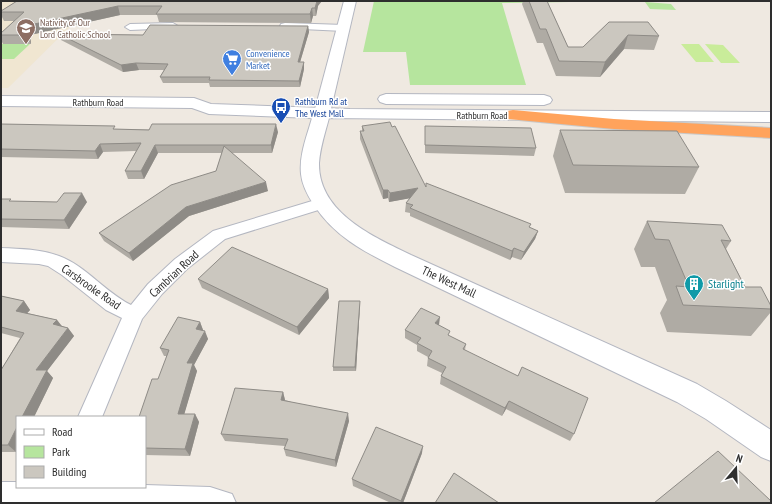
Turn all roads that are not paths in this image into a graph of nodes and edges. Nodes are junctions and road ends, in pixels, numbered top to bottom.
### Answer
1 (350, 1) edge
2 (181, 26) edge
3 (277, 26) edge
4 (130, 27) dead end
5 (344, 28) junction
6 (1, 101) edge
7 (771, 104) edge
8 (324, 106) junction
9 (513, 115) junction
10 (771, 117) edge
11 (771, 133) edge
12 (322, 203) junction
13 (1, 255) edge
14 (134, 315) junction
15 (90, 416) edge
16 (771, 447) edge
17 (59, 491) edge
18 (1, 495) edge
19 (223, 503) edge

1 - 5 main road, The West Mall
2 - 4 street
3 - 5 street
5 - 8 main road, The West Mall
6 - 8 main road, Rathburn Road
7 - 8 main road, Rathburn Road
8 - 9 main road, Rathburn Road
8 - 12 main road, The West Mall
9 - 10 main road, Rathburn Road
9 - 11 highway
12 - 14 street, Cambrian Road
12 - 16 main road, The West Mall
13 - 14 street, Carsbrooke Road
14 - 15 street, Cambrian Road
17 - 18 street
17 - 19 street

